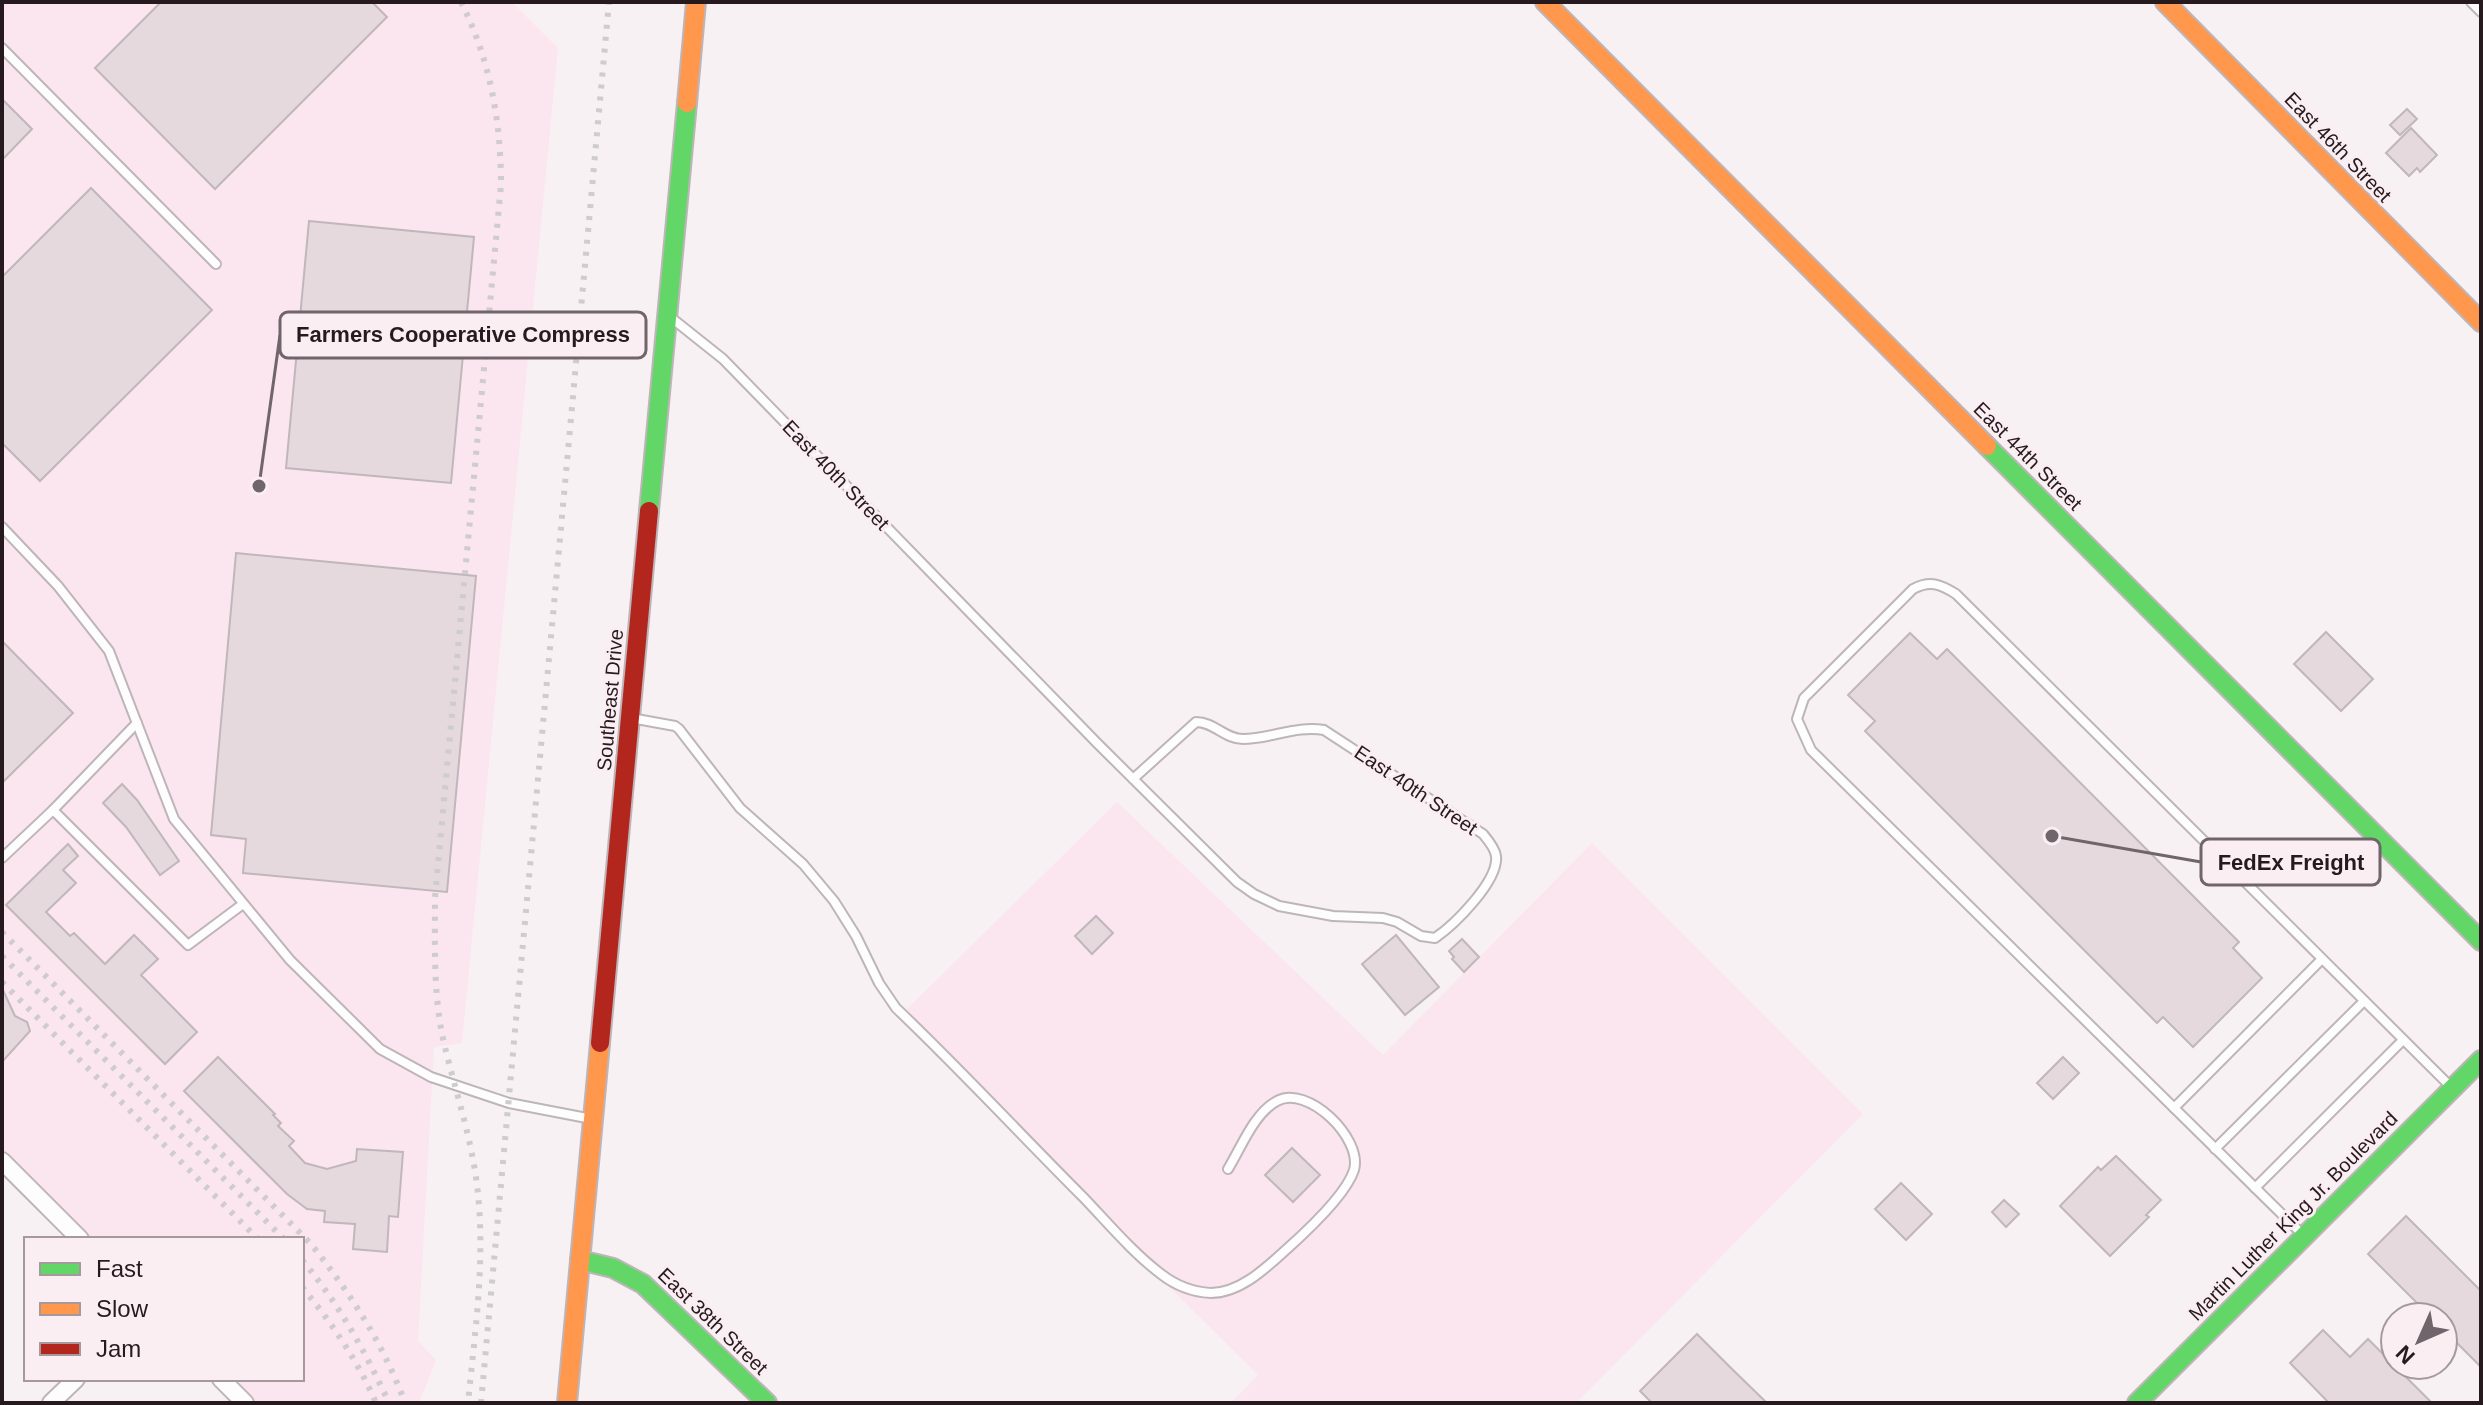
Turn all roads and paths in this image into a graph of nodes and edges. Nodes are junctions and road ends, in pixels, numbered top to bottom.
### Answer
1 (696, 2) edge
2 (1545, 2) edge
3 (2165, 2) edge
4 (2471, 2) edge
5 (2481, 12) edge
6 (2, 48) edge
7 (216, 264) dead end
8 (668, 315) junction
9 (2481, 322) edge
10 (2, 527) edge
11 (630, 718) junction
12 (137, 723) junction
13 (1133, 779) junction
14 (53, 810) junction
15 (2, 858) edge
16 (243, 904) junction
17 (2481, 941) edge
18 (2322, 959) junction
19 (2364, 1001) junction
20 (2403, 1040) junction
21 (2481, 1060) edge
22 (2452, 1088) junction
23 (2174, 1108) junction
24 (593, 1120) junction
25 (2215, 1149) junction
26 (2, 1161) edge
27 (1228, 1169) dead end
28 (2255, 1188) junction
29 (2304, 1236) junction
30 (78, 1237) edge
31 (580, 1260) junction
32 (74, 1381) edge
33 (223, 1381) edge
34 (51, 1403) edge
35 (245, 1403) edge
36 (567, 1403) edge
37 (767, 1403) edge
38 (2137, 1403) edge

1 - 8 street, Southeast Drive
2 - 17 street, East 44th Street
3 - 9 street, East 46th Street
4 - 5 lane
6 - 7 lane
8 - 11 street, Southeast Drive
8 - 13 lane, East 40th Street
10 - 12 lane
11 - 24 street, Southeast Drive
11 - 27 lane
12 - 14 lane
12 - 16 lane
13 - 13 lane, East 40th Street
14 - 15 lane
14 - 16 lane
16 - 24 lane
18 - 19 lane
18 - 23 lane
18 - 23 lane
19 - 20 lane
19 - 25 lane
20 - 22 lane
20 - 28 lane
21 - 22 street, Martin Luther King Jr. Boulevard
22 - 29 street, Martin Luther King Jr. Boulevard
23 - 25 lane
24 - 31 street, Southeast Drive
25 - 28 lane
26 - 30 street
28 - 29 lane
29 - 38 street, Martin Luther King Jr. Boulevard
31 - 36 street, Southeast Drive
31 - 37 street, East 38th Street
32 - 34 street
33 - 35 street

